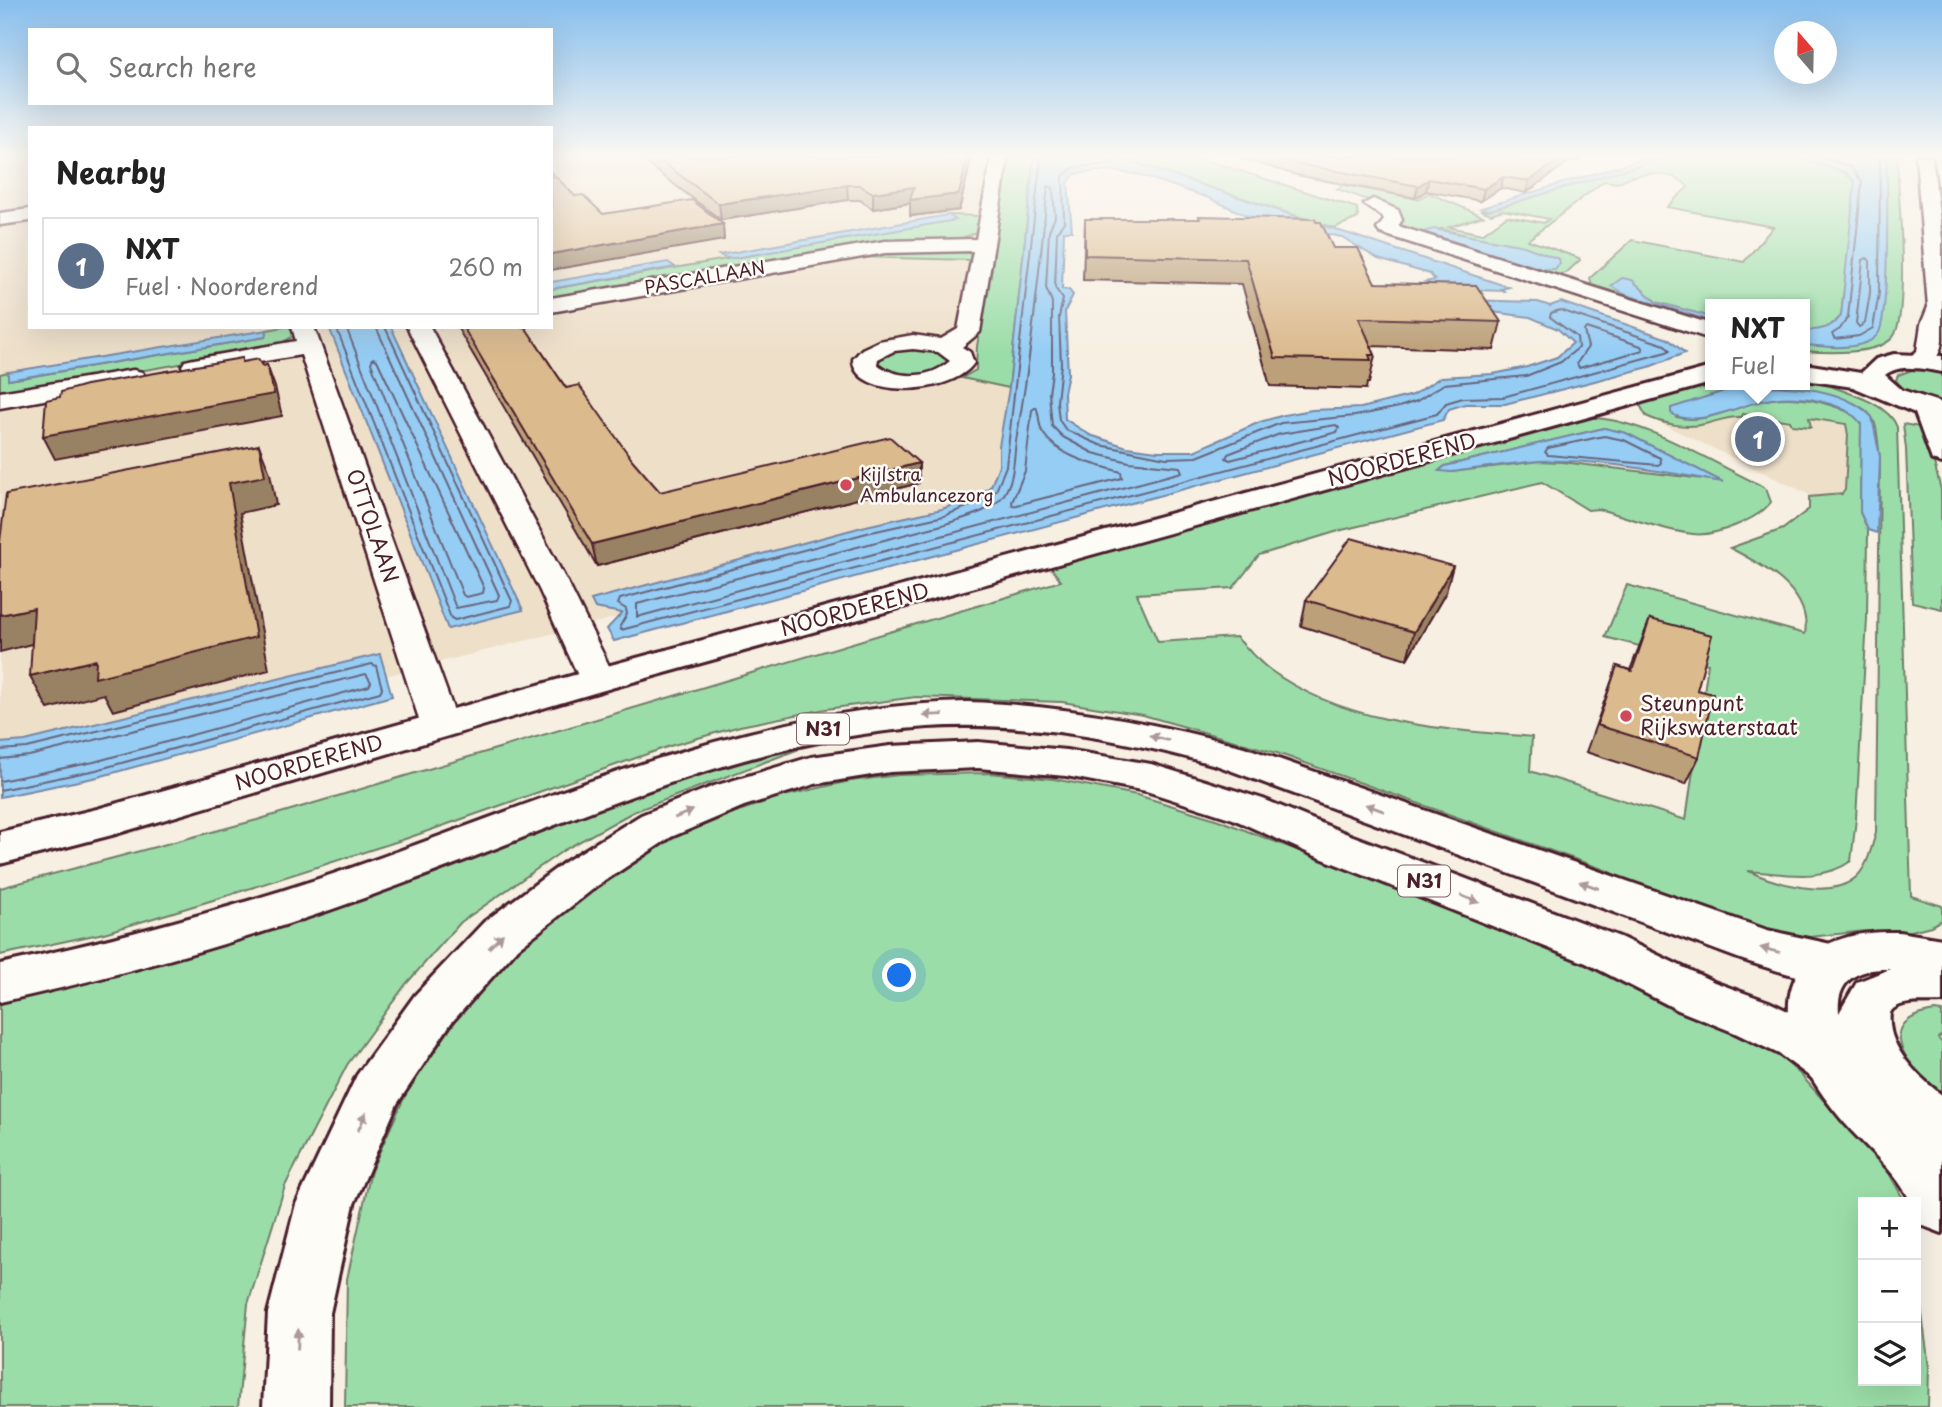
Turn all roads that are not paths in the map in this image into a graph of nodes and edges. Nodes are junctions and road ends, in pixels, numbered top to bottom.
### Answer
1 (988, 222) edge
2 (1392, 222) edge
3 (1931, 222) edge
4 (984, 245) junction
5 (553, 305) edge
6 (1941, 310) edge
7 (420, 329) edge
8 (1705, 330) edge
9 (307, 337) edge
10 (944, 346) dead end
11 (1916, 362) junction
12 (1810, 363) edge
13 (1942, 364) edge
14 (1810, 373) edge
15 (1705, 377) edge
16 (1881, 378) junction
17 (0, 400) edge
18 (1933, 409) edge
19 (1942, 454) edge
20 (598, 680) junction
21 (440, 725) junction
22 (0, 848) edge
23 (1942, 958) edge
24 (1837, 962) junction
25 (0, 983) edge
26 (1942, 983) edge
27 (1841, 1049) junction
28 (1924, 1137) edge
29 (1942, 1206) edge
30 (296, 1407) edge

1 - 4 street
2 - 8 street
3 - 6 street
4 - 5 street, PASCALLAAN
4 - 10 street
6 - 11 street
7 - 20 street
9 - 17 street
9 - 21 street, OTTOLAAN
11 - 13 main road
11 - 16 main road
12 - 16 main road
14 - 16 main road
15 - 20 main road, NOORDEREND
16 - 18 main road
18 - 19 main road
20 - 21 main road, NOORDEREND
21 - 22 main road, NOORDEREND
23 - 24 main road
24 -> 25 main road, N31
24 - 27 main road
26 - 27 main road
27 - 28 main road
30 -> 27 main road, N31
28 - 29 main road

